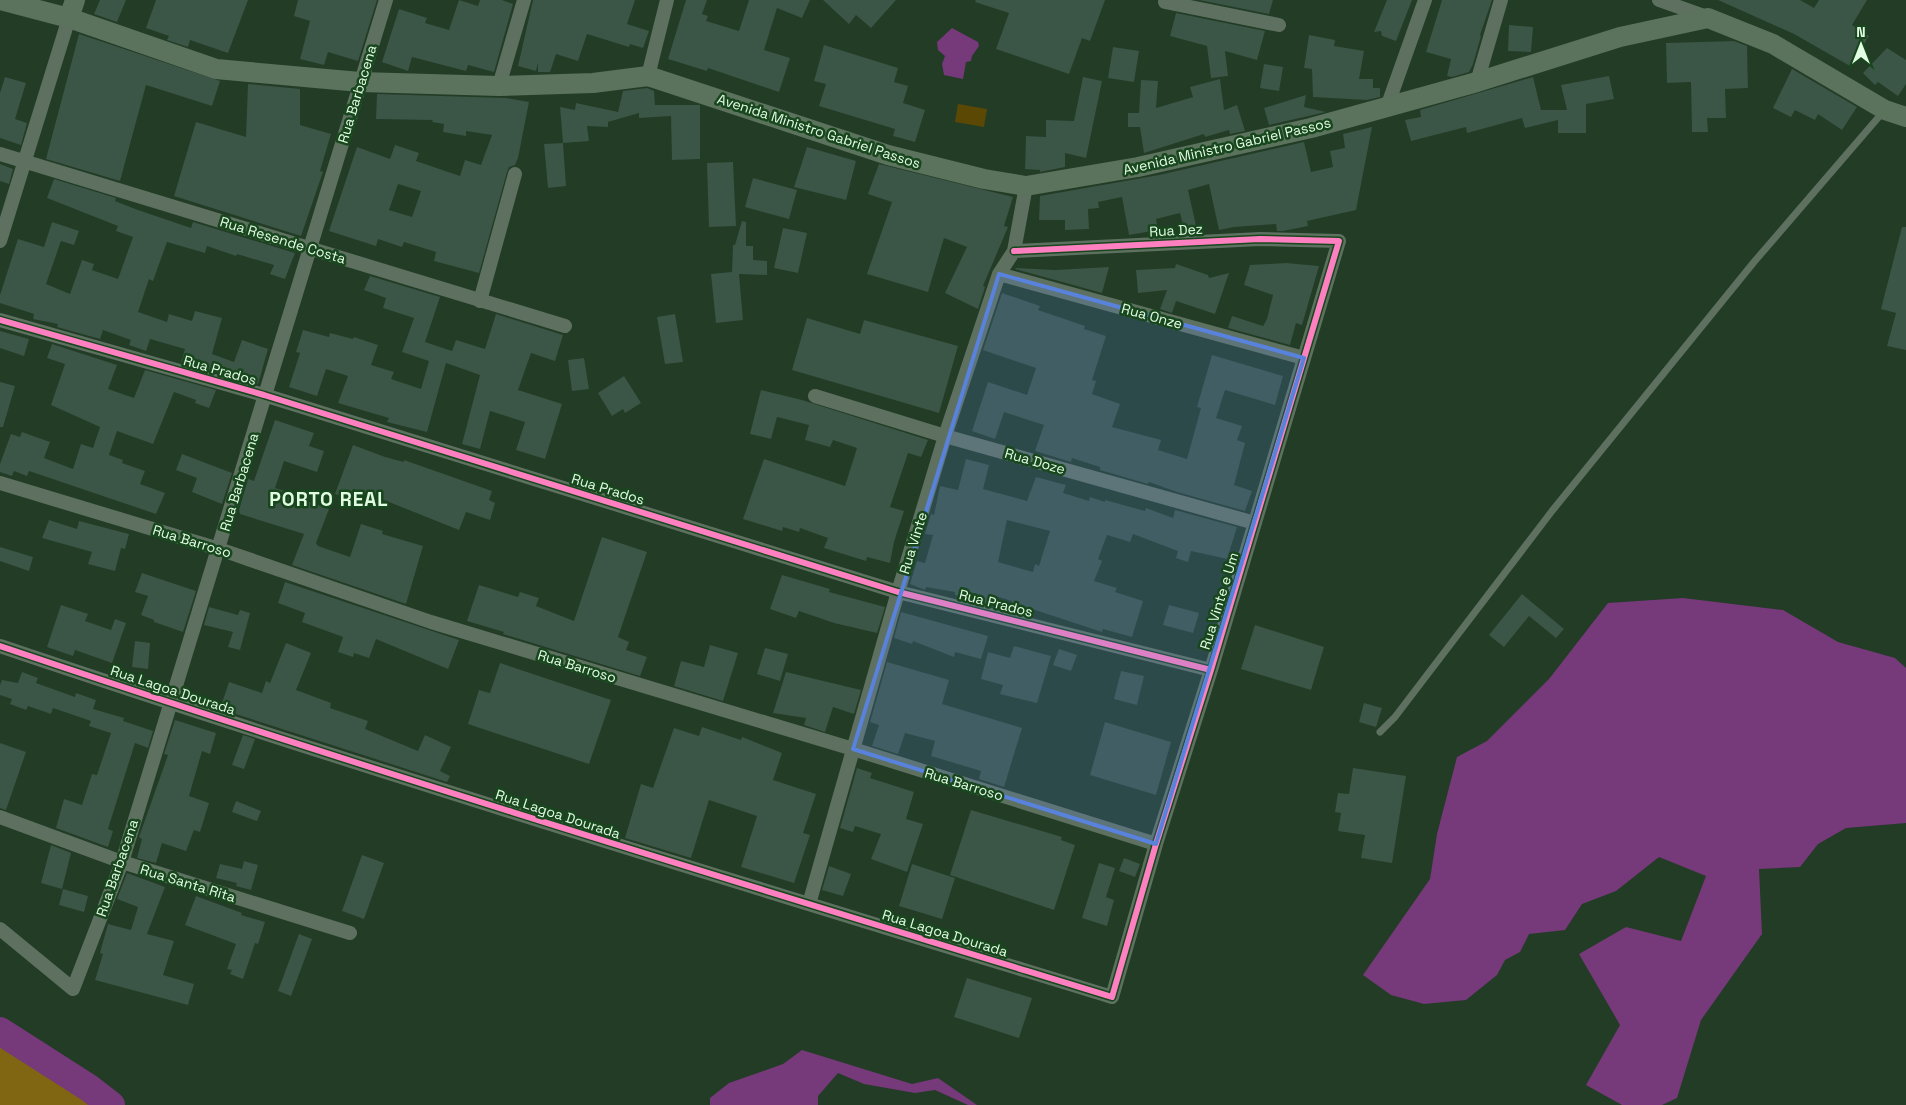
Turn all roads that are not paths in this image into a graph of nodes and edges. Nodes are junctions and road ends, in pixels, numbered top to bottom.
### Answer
1 (0, 0) edge
2 (386, 0) edge
3 (524, 0) edge
4 (667, 0) edge
5 (1166, 0) edge
6 (1424, 0) edge
7 (1501, 0) edge
8 (1658, 0) edge
9 (72, 9) edge
10 (1708, 18) junction
11 (1280, 26) dead end
12 (648, 76) junction
13 (360, 82) junction
14 (1477, 82) junction
15 (499, 86) junction
16 (1387, 107) junction
17 (1884, 110) junction
18 (1906, 117) edge
19 (0, 154) edge
20 (26, 162) junction
21 (515, 174) dead end
22 (1026, 186) junction
23 (1340, 240) joint
24 (0, 241) edge
25 (311, 248) junction
26 (1014, 251) junction
27 (999, 274) junction
28 (480, 300) junction
29 (0, 320) edge
30 (565, 326) dead end
31 (1304, 358) junction
32 (264, 395) junction
33 (815, 396) dead end
34 (945, 436) junction
35 (0, 483) edge
36 (1255, 523) junction
37 (219, 549) junction
38 (898, 592) junction
39 (0, 646) edge
40 (1211, 670) junction
41 (170, 703) junction
42 (1380, 732) dead end
43 (852, 749) junction
44 (0, 817) edge
45 (1156, 844) junction
46 (122, 862) junction
47 (809, 904) junction
48 (0, 928) edge
49 (350, 933) dead end
50 (1112, 998) joint

1 - 9 main road, Avenida Ministro Gabriel Passos
2 - 13 street, Rua Barbacena
3 - 15 street
4 - 12 street
5 - 11 street
6 - 16 street
7 - 14 street
8 - 10 street
9 - 13 main road, Avenida Ministro Gabriel Passos
9 - 20 street
10 - 14 main road, Avenida Ministro Gabriel Passos
10 - 17 main road
12 - 15 main road, Avenida Ministro Gabriel Passos
12 - 22 main road, Avenida Ministro Gabriel Passos
13 - 15 main road, Avenida Ministro Gabriel Passos
13 - 25 street, Rua Barbacena
14 - 16 main road, Avenida Ministro Gabriel Passos
16 - 22 main road, Avenida Ministro Gabriel Passos
17 - 18 main road
17 - 42 lane
19 - 20 street, Rua Resende Costa
20 - 24 street
20 - 25 street, Rua Resende Costa
21 - 28 street
22 - 26 street, Rua Vinte
23 - 26 street, Rua Dez
23 - 31 street, Rua Vinte e Um
25 - 28 street, Rua Resende Costa
25 - 32 street, Rua Barbacena
26 - 27 street, Rua Vinte
27 - 31 street, Rua Onze
27 - 34 street, Rua Vinte
28 - 30 street, Rua Resende Costa
29 - 32 street, Rua Prados
31 - 36 street, Rua Vinte e Um
32 - 37 street, Rua Barbacena
32 - 38 street, Rua Prados
33 - 34 street, Rua Doze
34 - 36 street, Rua Doze
34 - 38 street, Rua Vinte
35 - 37 street, Rua Barroso
36 - 40 street, Rua Vinte e Um
37 - 41 street, Rua Barbacena
37 - 43 street, Rua Barroso
38 - 40 street, Rua Prados
38 - 43 street, Rua Vinte
39 - 41 street, Rua Lagoa Dourada
40 - 45 street, Rua Vinte e Um
41 - 46 street, Rua Barbacena
41 - 47 street, Rua Lagoa Dourada
43 - 45 street, Rua Barroso
43 - 47 street, Rua Vinte
44 - 46 street, Rua Santa Rita
45 - 50 street, Rua Vinte e Um
46 - 48 street, Rua Barbacena
46 - 49 street, Rua Santa Rita
47 - 50 street, Rua Lagoa Dourada

